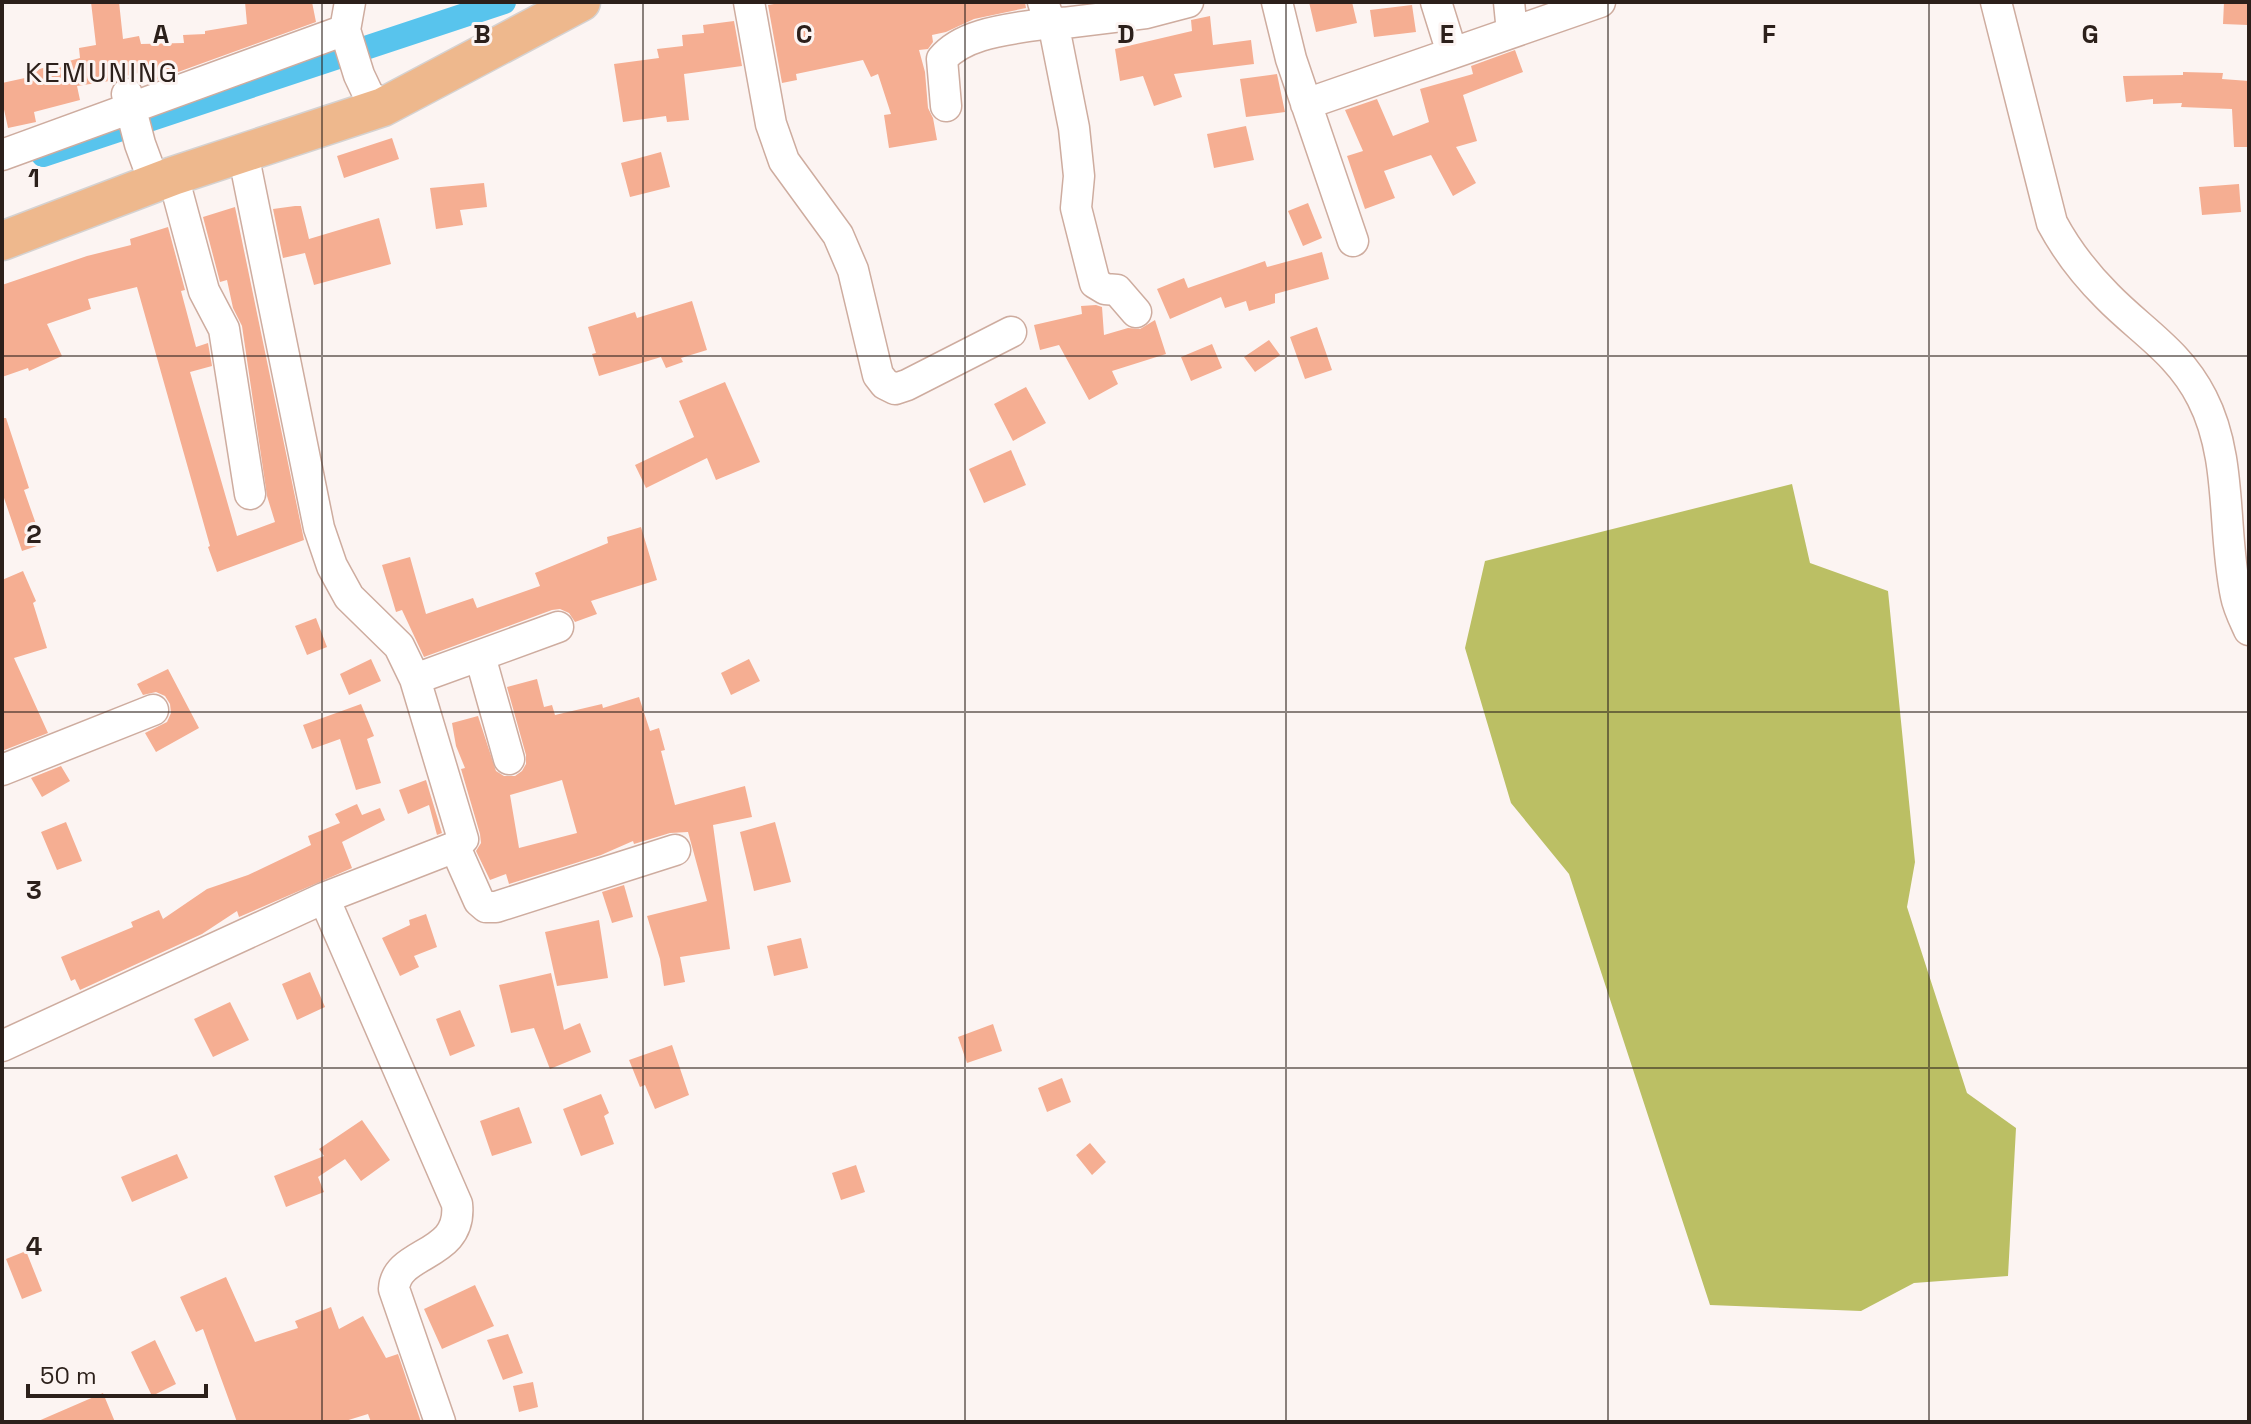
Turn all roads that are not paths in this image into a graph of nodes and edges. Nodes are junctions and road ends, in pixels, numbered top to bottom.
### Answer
1 (581, 2) edge
2 (749, 2) edge
3 (1188, 2) edge
4 (1277, 2) edge
5 (1436, 2) edge
6 (1600, 2) edge
7 (1996, 2) edge
8 (1048, 12) edge
9 (347, 16) edge
10 (1511, 17) edge
11 (1452, 53) junction
12 (370, 92) junction
13 (1306, 104) junction
14 (946, 106) dead end
15 (133, 116) junction
16 (243, 153) junction
17 (2, 155) edge
18 (164, 179) junction
19 (2, 241) edge
20 (1353, 241) dead end
21 (1136, 312) dead end
22 (1011, 332) dead end
23 (250, 494) dead end
24 (558, 627) dead end
25 (2249, 630) edge
26 (480, 656) junction
27 (415, 679) junction
28 (153, 710) dead end
29 (509, 759) dead end
30 (2, 770) edge
31 (455, 847) junction
32 (675, 850) dead end
33 (324, 898) junction
34 (2, 1046) edge
35 (440, 1422) edge

1 - 12 main road
2 - 22 street
3 - 8 street
4 - 13 street
5 - 11 street
6 - 10 street
7 - 25 street
8 - 14 street
8 - 21 street
9 - 12 street
9 - 15 street
10 - 11 street
11 - 13 street
12 - 16 main road
13 - 20 street
15 - 17 street
15 - 18 street
16 - 18 main road
16 - 27 street
18 - 19 main road
18 - 23 street
24 - 26 street
26 - 27 street
26 - 29 street
27 - 31 street
28 - 30 street
31 - 32 street
31 - 33 street
33 - 34 street
33 - 35 street

